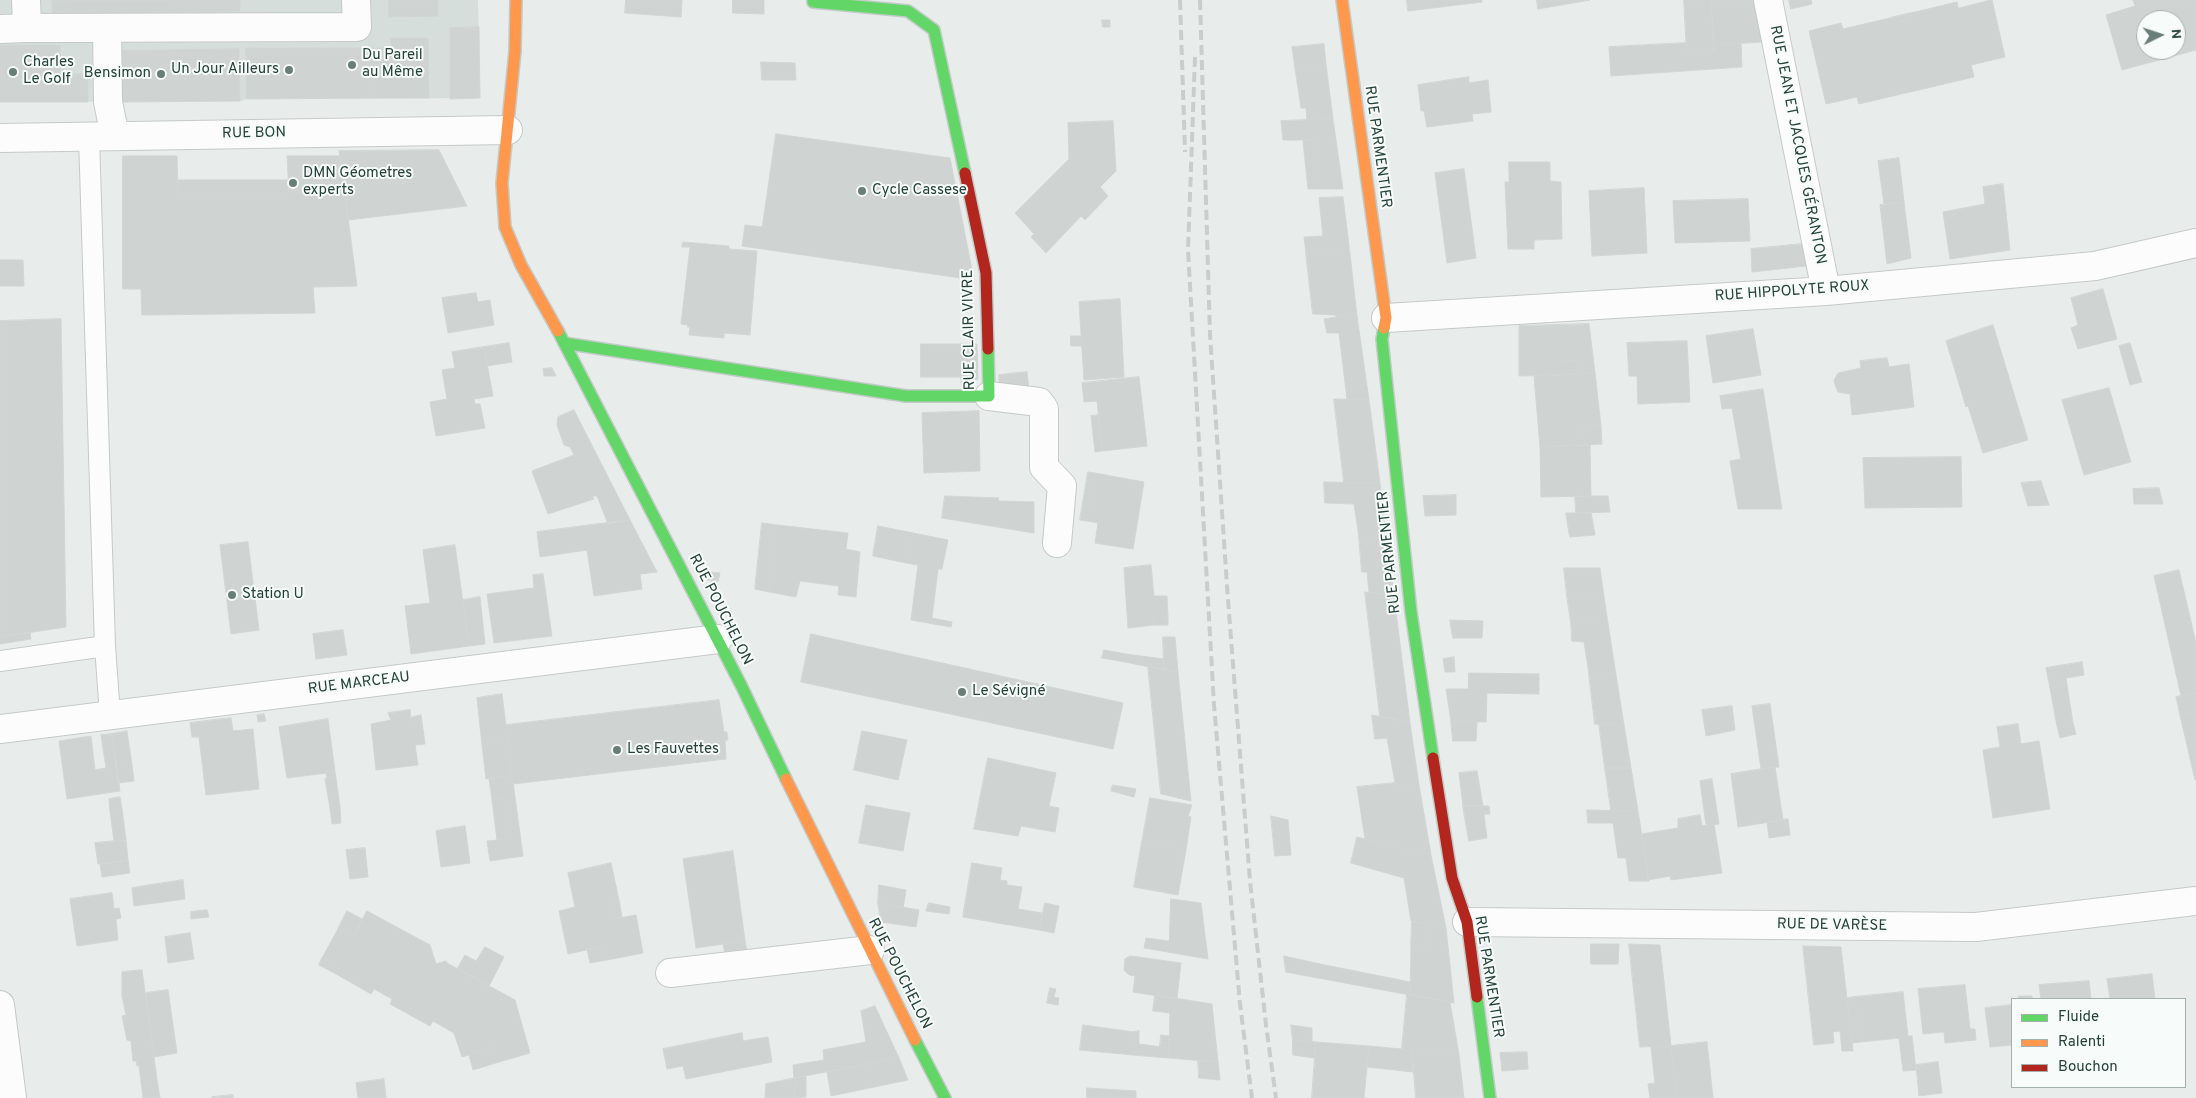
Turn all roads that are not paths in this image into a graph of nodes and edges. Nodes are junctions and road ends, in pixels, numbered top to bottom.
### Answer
1 (26, 0) edge
2 (356, 0) edge
3 (516, 0) edge
4 (813, 0) edge
5 (1342, 0) edge
6 (1768, 0) edge
7 (27, 28) junction
8 (107, 28) junction
9 (0, 29) edge
10 (508, 130) junction
11 (116, 136) junction
12 (89, 137) junction
13 (0, 138) edge
14 (2196, 243) edge
15 (1826, 291) junction
16 (1386, 318) junction
17 (564, 343) junction
18 (989, 396) junction
19 (1057, 543) dead end
20 (718, 639) junction
21 (105, 646) junction
22 (0, 660) edge
23 (110, 715) junction
24 (0, 729) edge
25 (2196, 901) edge
26 (1467, 922) junction
27 (870, 950) junction
28 (670, 973) dead end
29 (0, 1005) edge
30 (12, 1098) edge
31 (945, 1098) edge
32 (1490, 1098) edge

1 - 7 street
2 - 8 street
3 - 10 street, RUE POUCHELON
4 - 18 street, RUE CLAIR VIVRE
5 - 16 street, RUE PARMENTIER
6 - 15 street, RUE JEAN ET JACQUES GÉRANTON
7 - 8 street
7 - 9 street
8 - 11 street
10 - 11 street, RUE BON
10 - 17 street, RUE POUCHELON
11 - 12 street, RUE BON
12 - 13 street, RUE BON
12 - 21 lane
14 - 15 street, RUE HIPPOLYTE ROUX
15 - 16 street, RUE HIPPOLYTE ROUX
16 - 26 street, RUE PARMENTIER
17 - 18 street, RUE CLAIR VIVRE
17 - 20 street, RUE POUCHELON
18 - 19 street
20 - 23 street, RUE MARCEAU
20 - 27 street, RUE POUCHELON
21 - 22 lane
21 - 23 lane
23 - 24 street, RUE MARCEAU
25 - 26 street, RUE DE VARÈSE
26 - 32 street, RUE PARMENTIER
27 - 28 street
27 - 31 street, RUE POUCHELON
29 - 30 street

